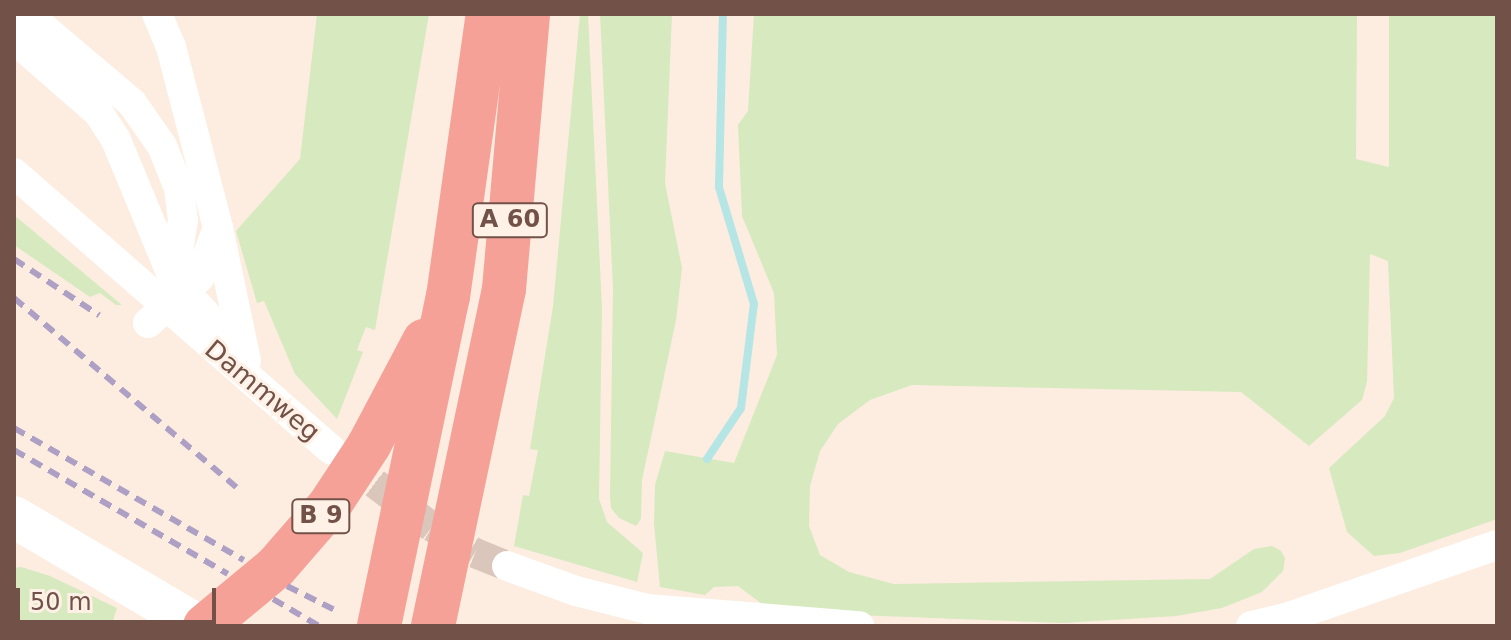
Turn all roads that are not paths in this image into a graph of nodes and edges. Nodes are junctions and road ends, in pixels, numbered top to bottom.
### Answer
1 (27, 14) edge
2 (157, 14) edge
3 (488, 14) edge
4 (528, 14) edge
5 (14, 39) edge
6 (14, 173) edge
7 (218, 228) junction
8 (448, 297) joint
9 (169, 301) junction
10 (249, 375) junction
11 (416, 386) junction
12 (331, 450) tunnel mouth
13 (14, 517) edge
14 (14, 540) edge
15 (1497, 545) edge
16 (448, 558) junction
17 (83, 559) junction
18 (507, 566) tunnel mouth
19 (202, 626) edge
20 (379, 626) edge
21 (433, 626) edge
22 (452, 626) edge
23 (859, 626) edge
24 (1251, 626) edge

1 - 9 street
2 - 7 street
3 - 8 highway, A 60
4 - 16 highway, A 60
5 - 9 street
6 - 9 street
7 - 9 street
7 - 10 street
8 - 11 highway, B 9
9 - 10 street, Dammweg
9 - 10 street
10 - 12 street, Dammweg
11 - 19 highway, B 9
11 - 20 highway
13 - 17 main road
14 - 17 main road
15 - 24 street
16 - 21 highway, A 60
16 - 22 highway, A 60
17 - 19 main road
18 - 23 street

